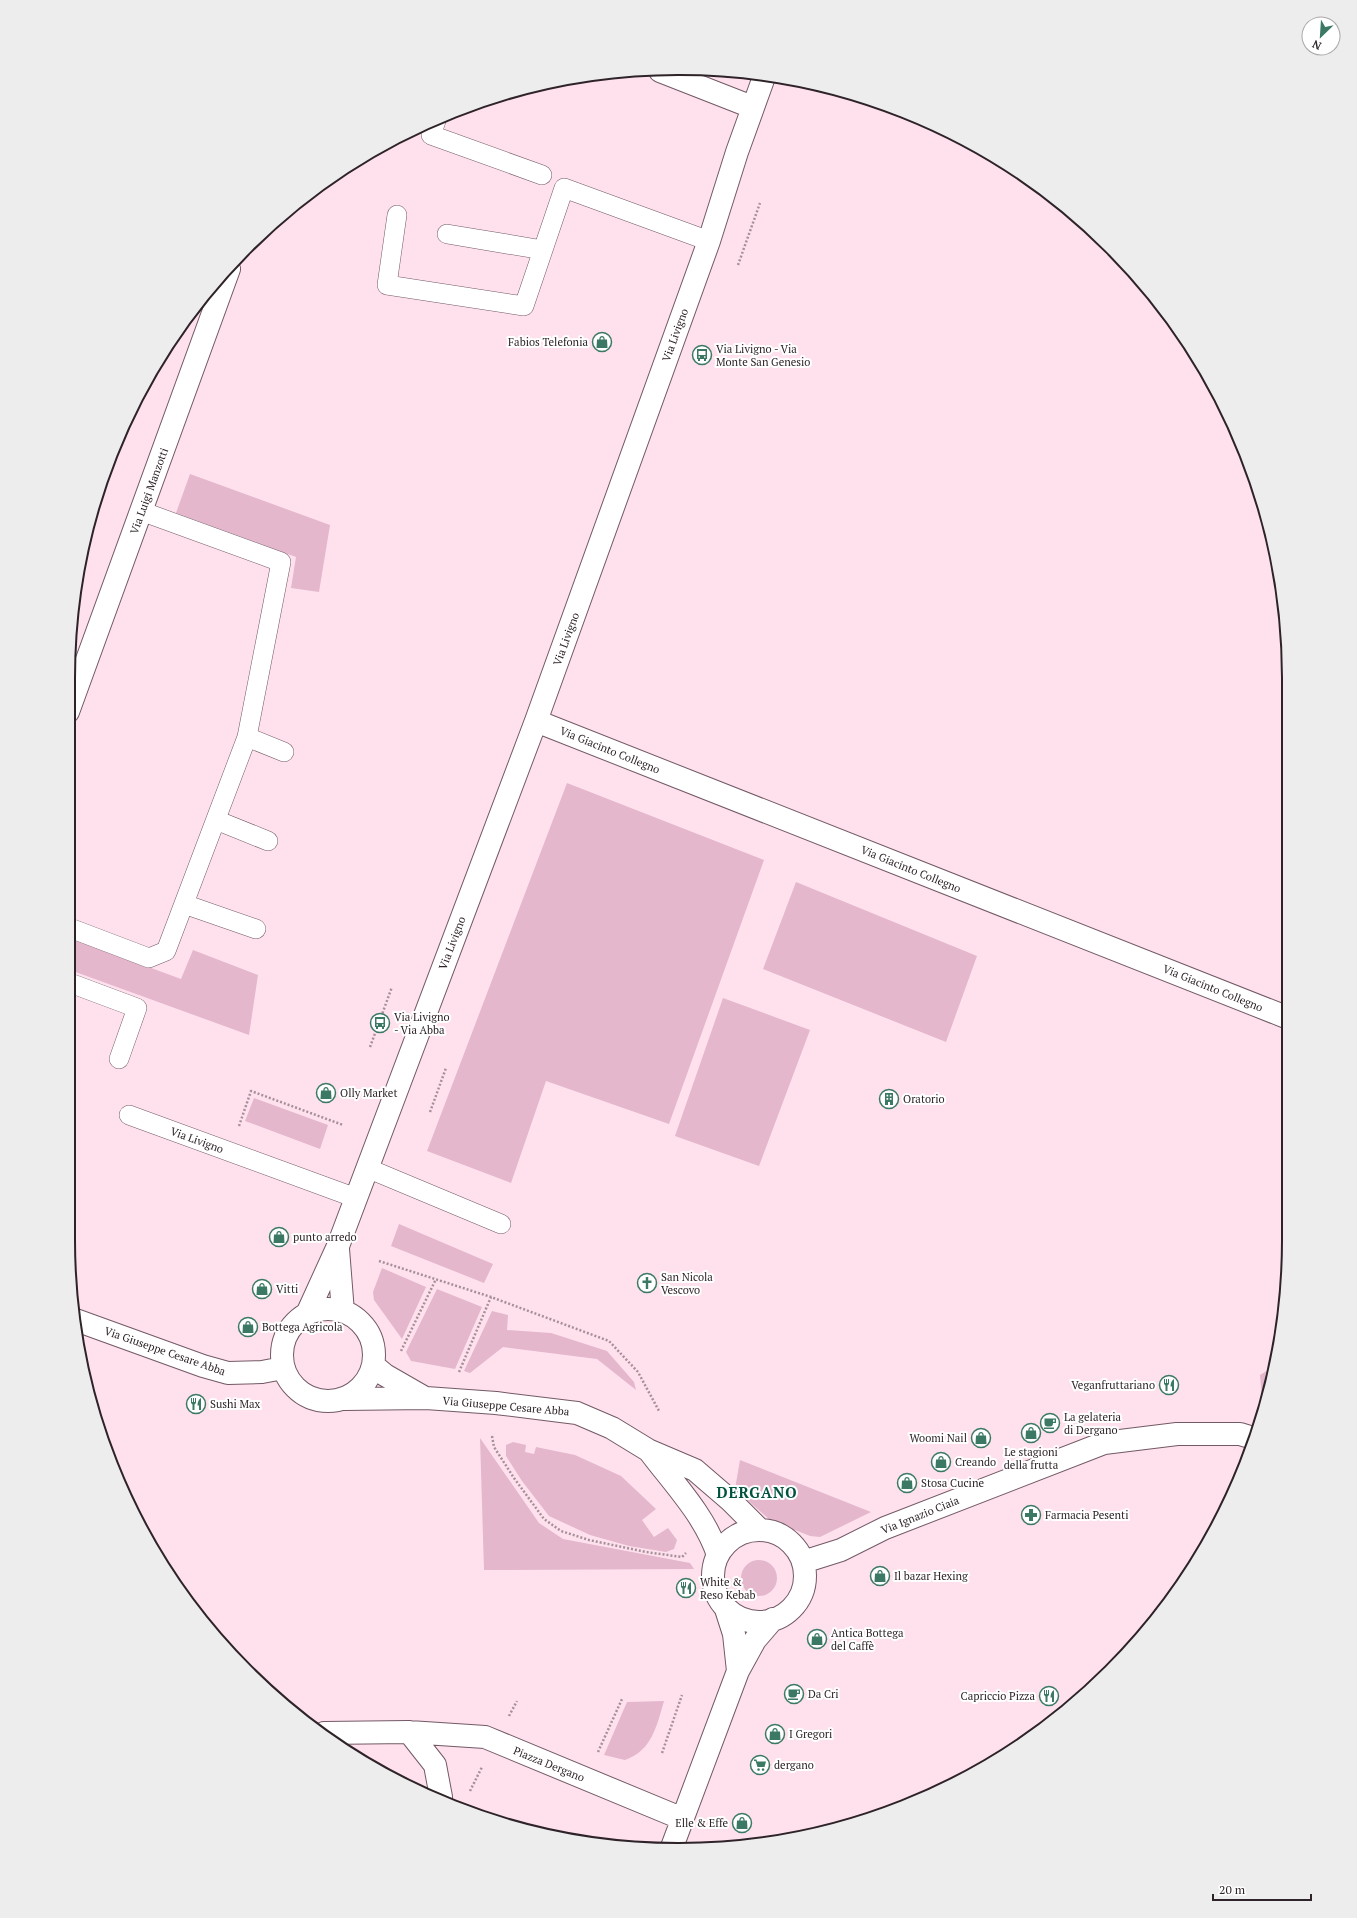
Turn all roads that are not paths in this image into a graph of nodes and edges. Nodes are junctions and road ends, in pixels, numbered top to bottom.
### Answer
1 (671, 75) edge
2 (762, 81) edge
3 (752, 107) junction
4 (434, 127) edge
5 (542, 175) dead end
6 (397, 215) dead end
7 (447, 234) dead end
8 (709, 241) junction
9 (543, 250) junction
10 (224, 282) edge
11 (142, 511) junction
12 (75, 693) edge
13 (536, 721) junction
14 (247, 737) junction
15 (284, 752) dead end
16 (216, 820) junction
17 (268, 841) dead end
18 (184, 904) junction
19 (256, 929) dead end
20 (75, 930) edge
21 (75, 985) edge
22 (1282, 1015) edge
23 (119, 1059) dead end
24 (129, 1115) dead end
25 (367, 1168) junction
26 (356, 1198) junction
27 (501, 1224) dead end
28 (338, 1246) junction
29 (343, 1312) junction
30 (307, 1314) junction
31 (81, 1322) edge
32 (373, 1366) junction
33 (283, 1368) junction
34 (426, 1398) junction
35 (344, 1399) junction
36 (1249, 1437) edge
37 (648, 1450) junction
38 (760, 1530) junction
39 (718, 1555) junction
40 (803, 1562) junction
41 (725, 1606) junction
42 (773, 1619) junction
43 (738, 1671) junction
44 (409, 1732) junction
45 (332, 1733) edge
46 (441, 1794) edge
47 (683, 1819) junction
48 (674, 1843) edge

1 - 3 street
2 - 3 street, Via Livigno
3 - 8 street, Via Livigno
4 - 5 lane
6 - 9 lane
7 - 9 lane
8 - 9 lane
8 - 13 street, Via Livigno
10 - 11 street, Via Luigi Manzotti
11 - 12 street, Via Luigi Manzotti
11 - 14 lane
13 - 22 street, Via Giacinto Collegno
13 - 25 street, Via Livigno
14 - 15 lane
14 - 16 lane
16 - 17 lane
16 - 18 lane
18 - 19 lane
18 - 20 lane
21 - 23 lane
24 - 26 lane, Via Livigno
25 - 26 street, Via Livigno
25 - 27 lane
26 - 28 street, Via Livigno
28 - 29 street, Via Livigno
28 - 30 street, Via Livigno
29 - 30 street
29 - 32 street
30 - 33 street
31 - 33 street, Via Giuseppe Cesare Abba
32 - 34 street, Via Giuseppe Cesare Abba
32 - 35 street
33 - 35 street
34 - 35 street, Via Giuseppe Cesare Abba
34 - 37 street, Via Giuseppe Cesare Abba
36 - 40 street, Via Ignazio Ciaia
37 - 38 street
37 - 39 street
38 - 39 street
38 - 40 street
39 - 41 street
40 - 42 street
41 - 42 street
41 - 43 street
42 - 43 street
43 - 47 street
44 - 45 street, Piazza Dergano
44 - 46 street
44 - 47 street, Piazza Dergano
47 - 48 street

